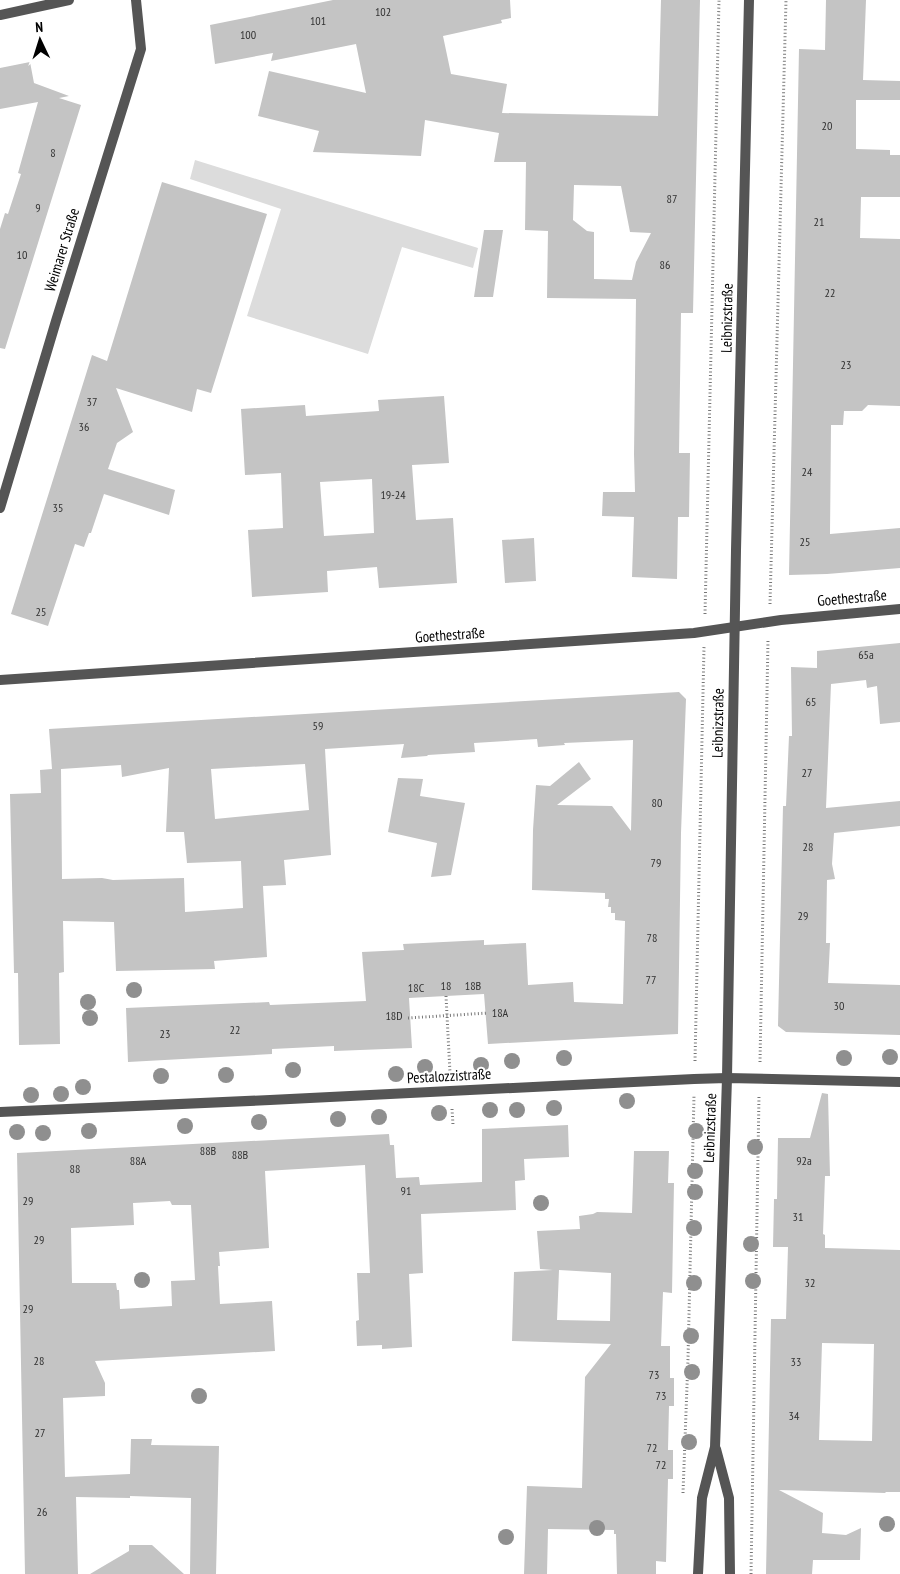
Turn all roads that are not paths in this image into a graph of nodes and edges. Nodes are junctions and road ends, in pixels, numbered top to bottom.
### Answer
1 (69, 0) edge
2 (136, 0) edge
3 (750, 0) edge
4 (0, 15) edge
5 (0, 508) edge
6 (900, 609) edge
7 (735, 627) junction
8 (0, 680) edge
9 (727, 1078) junction
10 (900, 1082) edge
11 (0, 1112) edge
12 (716, 1447) junction
13 (698, 1574) edge
14 (730, 1574) edge

1 - 4 street
2 - 5 street, Weimarer Straße
3 - 7 street, Leibnizstraße
6 - 7 street, Goethestraße
7 - 8 street, Goethestraße
7 - 9 street, Leibnizstraße
9 - 10 street, Pestalozzistraße
9 - 11 street, Pestalozzistraße
9 - 12 street, Leibnizstraße
12 - 13 street, Leibnizstraße
12 - 14 street, Leibnizstraße

